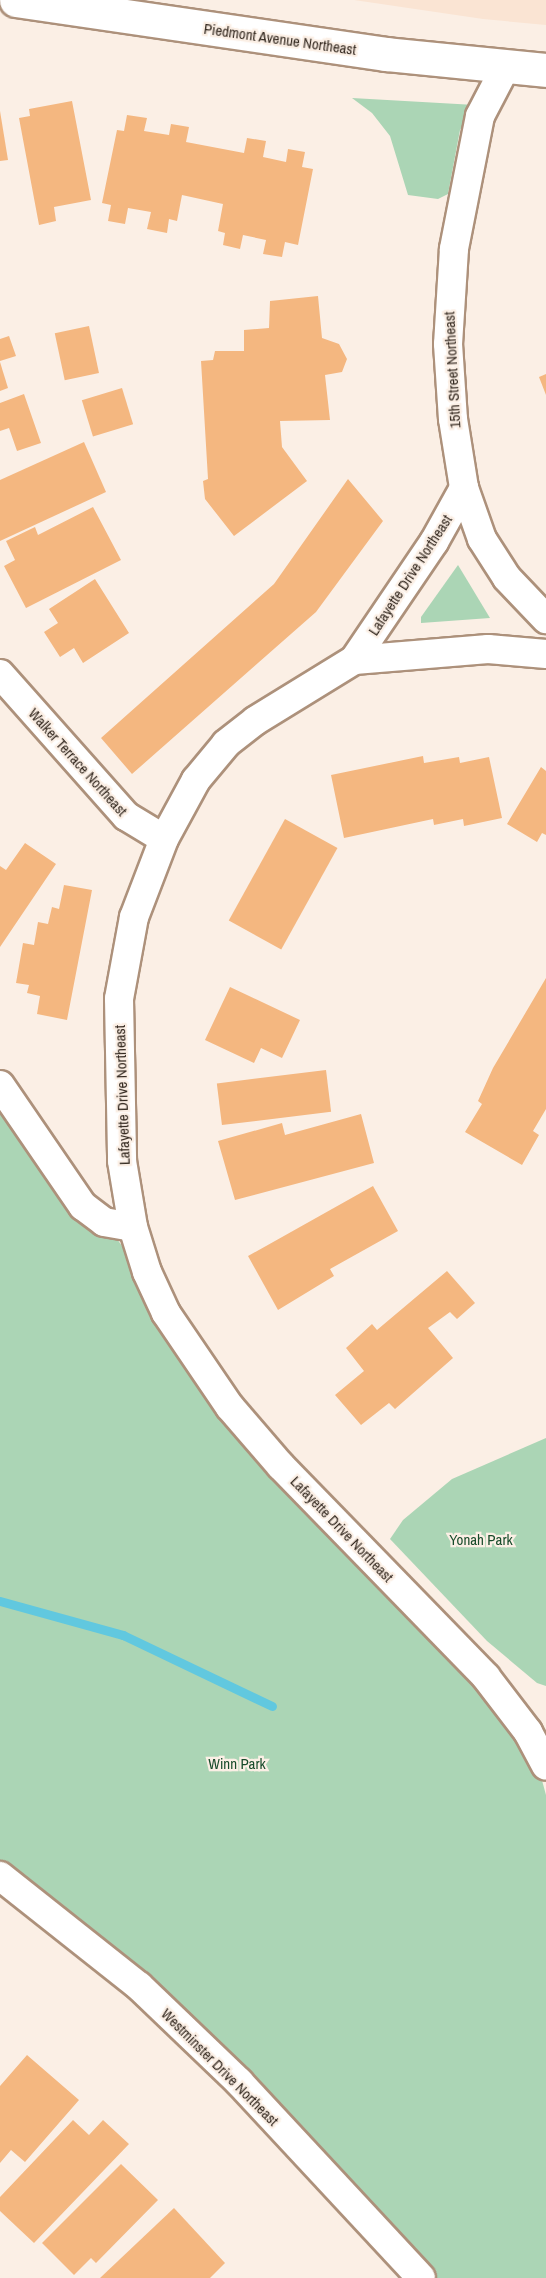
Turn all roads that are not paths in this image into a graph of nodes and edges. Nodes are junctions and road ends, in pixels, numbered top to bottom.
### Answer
1 (16, 0) edge
2 (505, 68) junction
3 (546, 70) edge
4 (464, 488) junction
5 (546, 619) edge
6 (546, 654) edge
7 (354, 660) junction
8 (0, 674) edge
9 (164, 839) junction
10 (0, 1086) edge
11 (133, 1227) junction
12 (537, 1725) edge
13 (546, 1766) edge
14 (0, 1876) edge
15 (421, 2278) edge

1 - 2 main road, Piedmont Avenue Northeast
2 - 3 main road, Piedmont Avenue Northeast
2 - 4 street, 15th Street Northeast
4 - 5 street, 15th Street Northeast
4 - 7 street, Lafayette Drive Northeast
6 - 7 street, Lafayette Drive Northeast
7 - 9 street, Lafayette Drive Northeast
8 - 9 street, Walker Terrace Northeast
9 - 11 street, Lafayette Drive Northeast
10 - 11 street
11 - 12 street, Lafayette Drive Northeast
12 - 13 street, Lafayette Drive Northeast
14 - 15 street, Westminster Drive Northeast

